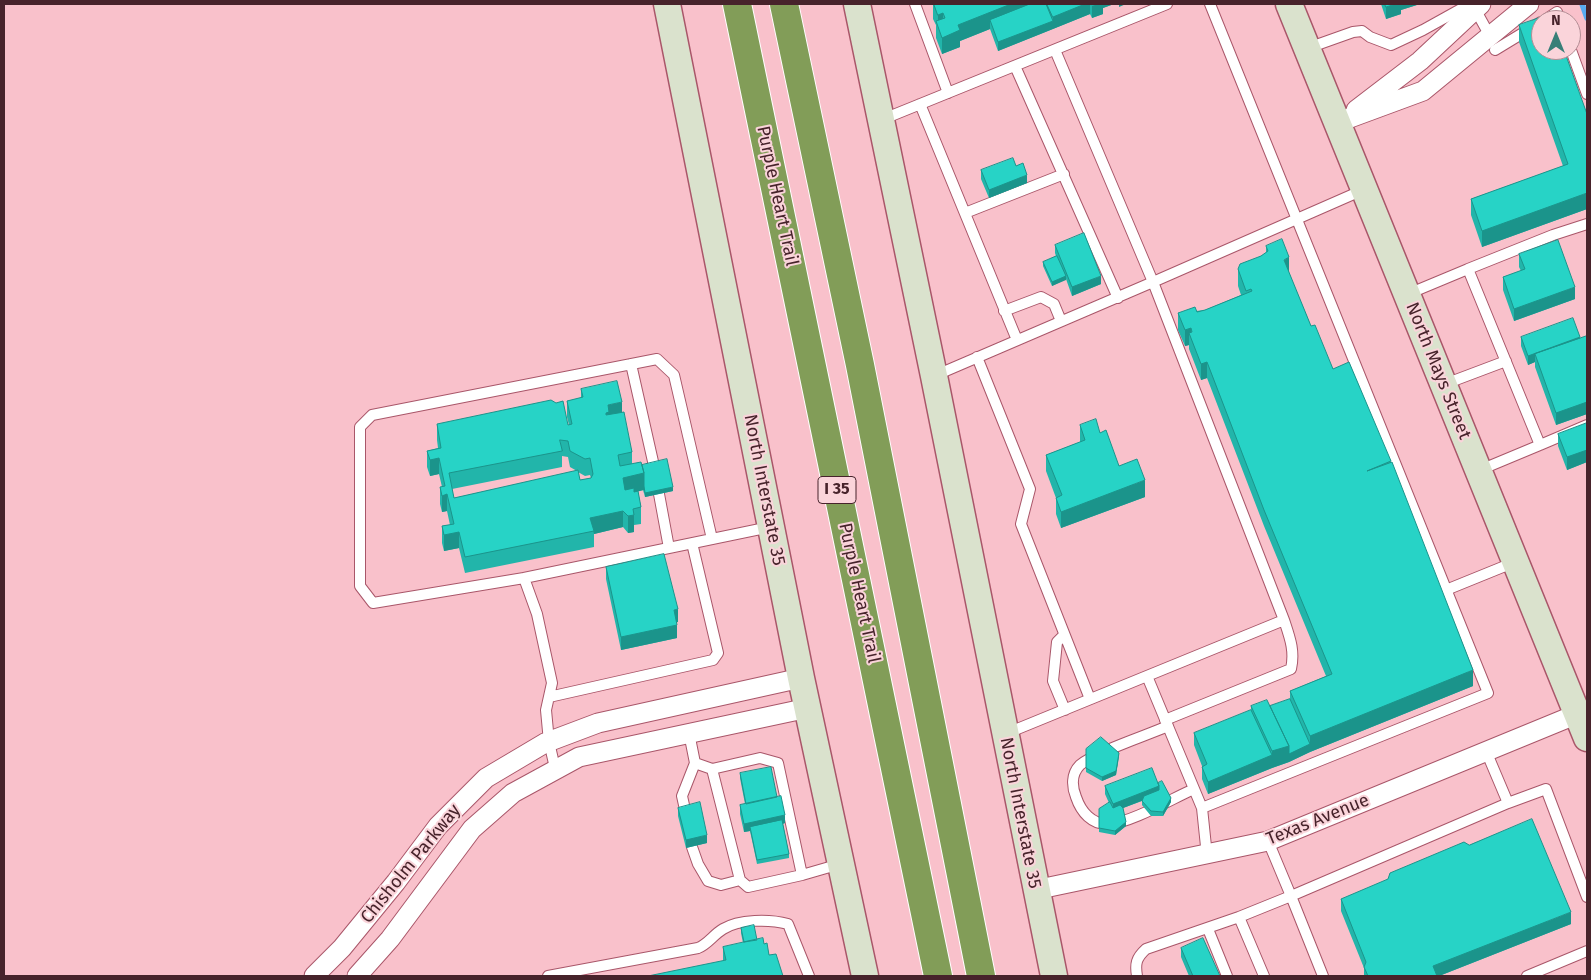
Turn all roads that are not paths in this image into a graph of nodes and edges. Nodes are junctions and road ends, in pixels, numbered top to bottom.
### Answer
1 (667, 4) edge
2 (737, 4) edge
3 (784, 4) edge
4 (856, 4) edge
5 (915, 4) edge
6 (1167, 4) edge
7 (1210, 4) edge
8 (1290, 4) edge
9 (1529, 4) edge
10 (1478, 6) edge
11 (1531, 26) edge
12 (1493, 43) junction
13 (1308, 48) junction
14 (1056, 50) junction
15 (1575, 60) edge
16 (1015, 66) junction
17 (948, 93) junction
18 (1587, 94) edge
19 (920, 104) junction
20 (880, 120) junction
21 (1339, 122) junction
22 (1064, 174) junction
23 (1365, 190) junction
24 (965, 213) junction
25 (1296, 219) junction
26 (1587, 224) edge
27 (1468, 269) junction
28 (1153, 282) junction
29 (1407, 294) junction
30 (1118, 298) junction
31 (1004, 311) junction
32 (1061, 321) junction
33 (1017, 340) junction
34 (977, 357) junction
35 (1506, 361) junction
36 (630, 364) junction
37 (934, 376) junction
38 (1444, 385) junction
39 (1587, 425) edge
40 (1540, 445) junction
41 (654, 466) edge
42 (1479, 470) junction
43 (659, 494) edge
44 (771, 527) junction
45 (712, 539) junction
46 (692, 543) junction
47 (669, 548) junction
48 (1516, 561) junction
49 (524, 578) junction
50 (1446, 590) junction
51 (1284, 620) junction
52 (1064, 635) junction
53 (1147, 676) junction
54 (801, 678) junction
55 (549, 697) junction
56 (1090, 699) junction
57 (683, 704) junction
58 (808, 708) junction
59 (1065, 710) junction
60 (1582, 712) edge
61 (1167, 723) junction
62 (688, 733) junction
63 (1004, 734) junction
64 (1587, 738) edge
65 (549, 742) junction
66 (1486, 751) junction
67 (694, 763) junction
68 (555, 768) junction
69 (712, 769) junction
70 (1194, 789) junction
71 (1508, 803) junction
72 (1202, 808) junction
73 (686, 814) edge
74 (1268, 842) junction
75 (692, 847) edge
76 (1206, 856) junction
77 (841, 864) junction
78 (802, 875) junction
79 (740, 880) junction
80 (1035, 890) junction
81 (1291, 896) junction
82 (1587, 897) edge
83 (1238, 917) junction
84 (1208, 929) junction
85 (1587, 951) edge
86 (314, 976) edge
87 (357, 976) edge
88 (548, 976) edge
89 (809, 976) edge
90 (865, 976) edge
91 (938, 976) edge
92 (981, 976) edge
93 (1054, 976) edge
94 (1137, 976) edge
95 (1227, 976) edge
96 (1264, 976) edge
97 (1323, 976) edge
98 (1528, 976) edge

1 - 44 main road, North Interstate 35
2 - 91 highway, Purple Heart Trail / I 35
3 - 92 highway, I 35
4 - 20 main road, North Interstate 35
5 - 17 lane
6 - 14 lane
7 - 25 lane
8 - 13 main road, North Mays Street
9 - 12 street
10 - 12 lane
10 - 13 lane
10 - 21 street
11 - 12 lane
12 - 21 street
13 - 21 main road, North Mays Street
14 - 16 lane
14 - 28 lane
15 - 18 lane
16 - 17 lane
16 - 22 lane
17 - 19 lane
19 - 20 lane
19 - 24 lane
20 - 37 main road, North Interstate 35
21 - 23 main road, North Mays Street
22 - 24 lane
22 - 30 lane
23 - 25 lane
23 - 29 main road, North Mays Street
24 - 31 lane
25 - 28 lane
25 - 50 lane
26 - 27 lane
27 - 29 lane
27 - 35 lane
28 - 30 lane
28 - 51 lane
29 - 38 main road, North Mays Street
30 - 32 lane
31 - 32 lane
31 - 33 lane
32 - 33 lane
33 - 34 lane
34 - 37 lane
34 - 52 lane
35 - 38 lane
35 - 40 lane
36 - 41 lane
36 - 45 lane
36 - 49 lane
37 - 63 main road, North Interstate 35
38 - 42 main road, North Mays Street
39 - 40 lane
40 - 42 lane
42 - 48 main road, North Mays Street
43 - 47 lane
44 - 45 lane
44 - 54 main road, North Interstate 35
45 - 46 lane
46 - 47 lane
46 - 55 lane
47 - 49 lane
48 - 50 lane
48 - 60 main road, North Mays Street
49 - 55 lane
50 - 72 lane
51 - 53 lane
51 - 61 lane
52 - 56 lane
52 - 59 lane
53 - 56 lane
53 - 61 lane
54 - 57 street, Chisholm Parkway
54 - 58 main road, North Interstate 35
55 - 65 lane
56 - 59 lane
57 - 62 street
57 - 65 street, Chisholm Parkway
58 - 62 street, Chisholm Parkway
58 - 77 main road, North Interstate 35
59 - 63 lane
60 - 64 main road, North Mays Street
60 - 66 street, Texas Avenue
61 - 70 lane
61 - 70 lane
62 - 67 lane
62 - 68 street, Chisholm Parkway
63 - 80 main road, North Interstate 35
65 - 68 lane
65 - 86 street, Chisholm Parkway
66 - 71 lane
66 - 74 street, Texas Avenue
67 - 69 lane
67 - 73 lane
68 - 87 street, Chisholm Parkway
69 - 78 lane
69 - 79 lane
70 - 72 lane
71 - 81 lane
71 - 82 lane
72 - 76 lane
74 - 76 street, Texas Avenue
74 - 81 lane
75 - 79 lane
76 - 80 street, Texas Avenue
77 - 78 lane
77 - 90 main road, North Interstate 35
78 - 79 lane
80 - 93 main road, North Interstate 35
81 - 83 lane
81 - 97 lane
83 - 84 lane
83 - 96 lane
84 - 94 lane
84 - 95 lane
85 - 98 lane
88 - 89 lane

